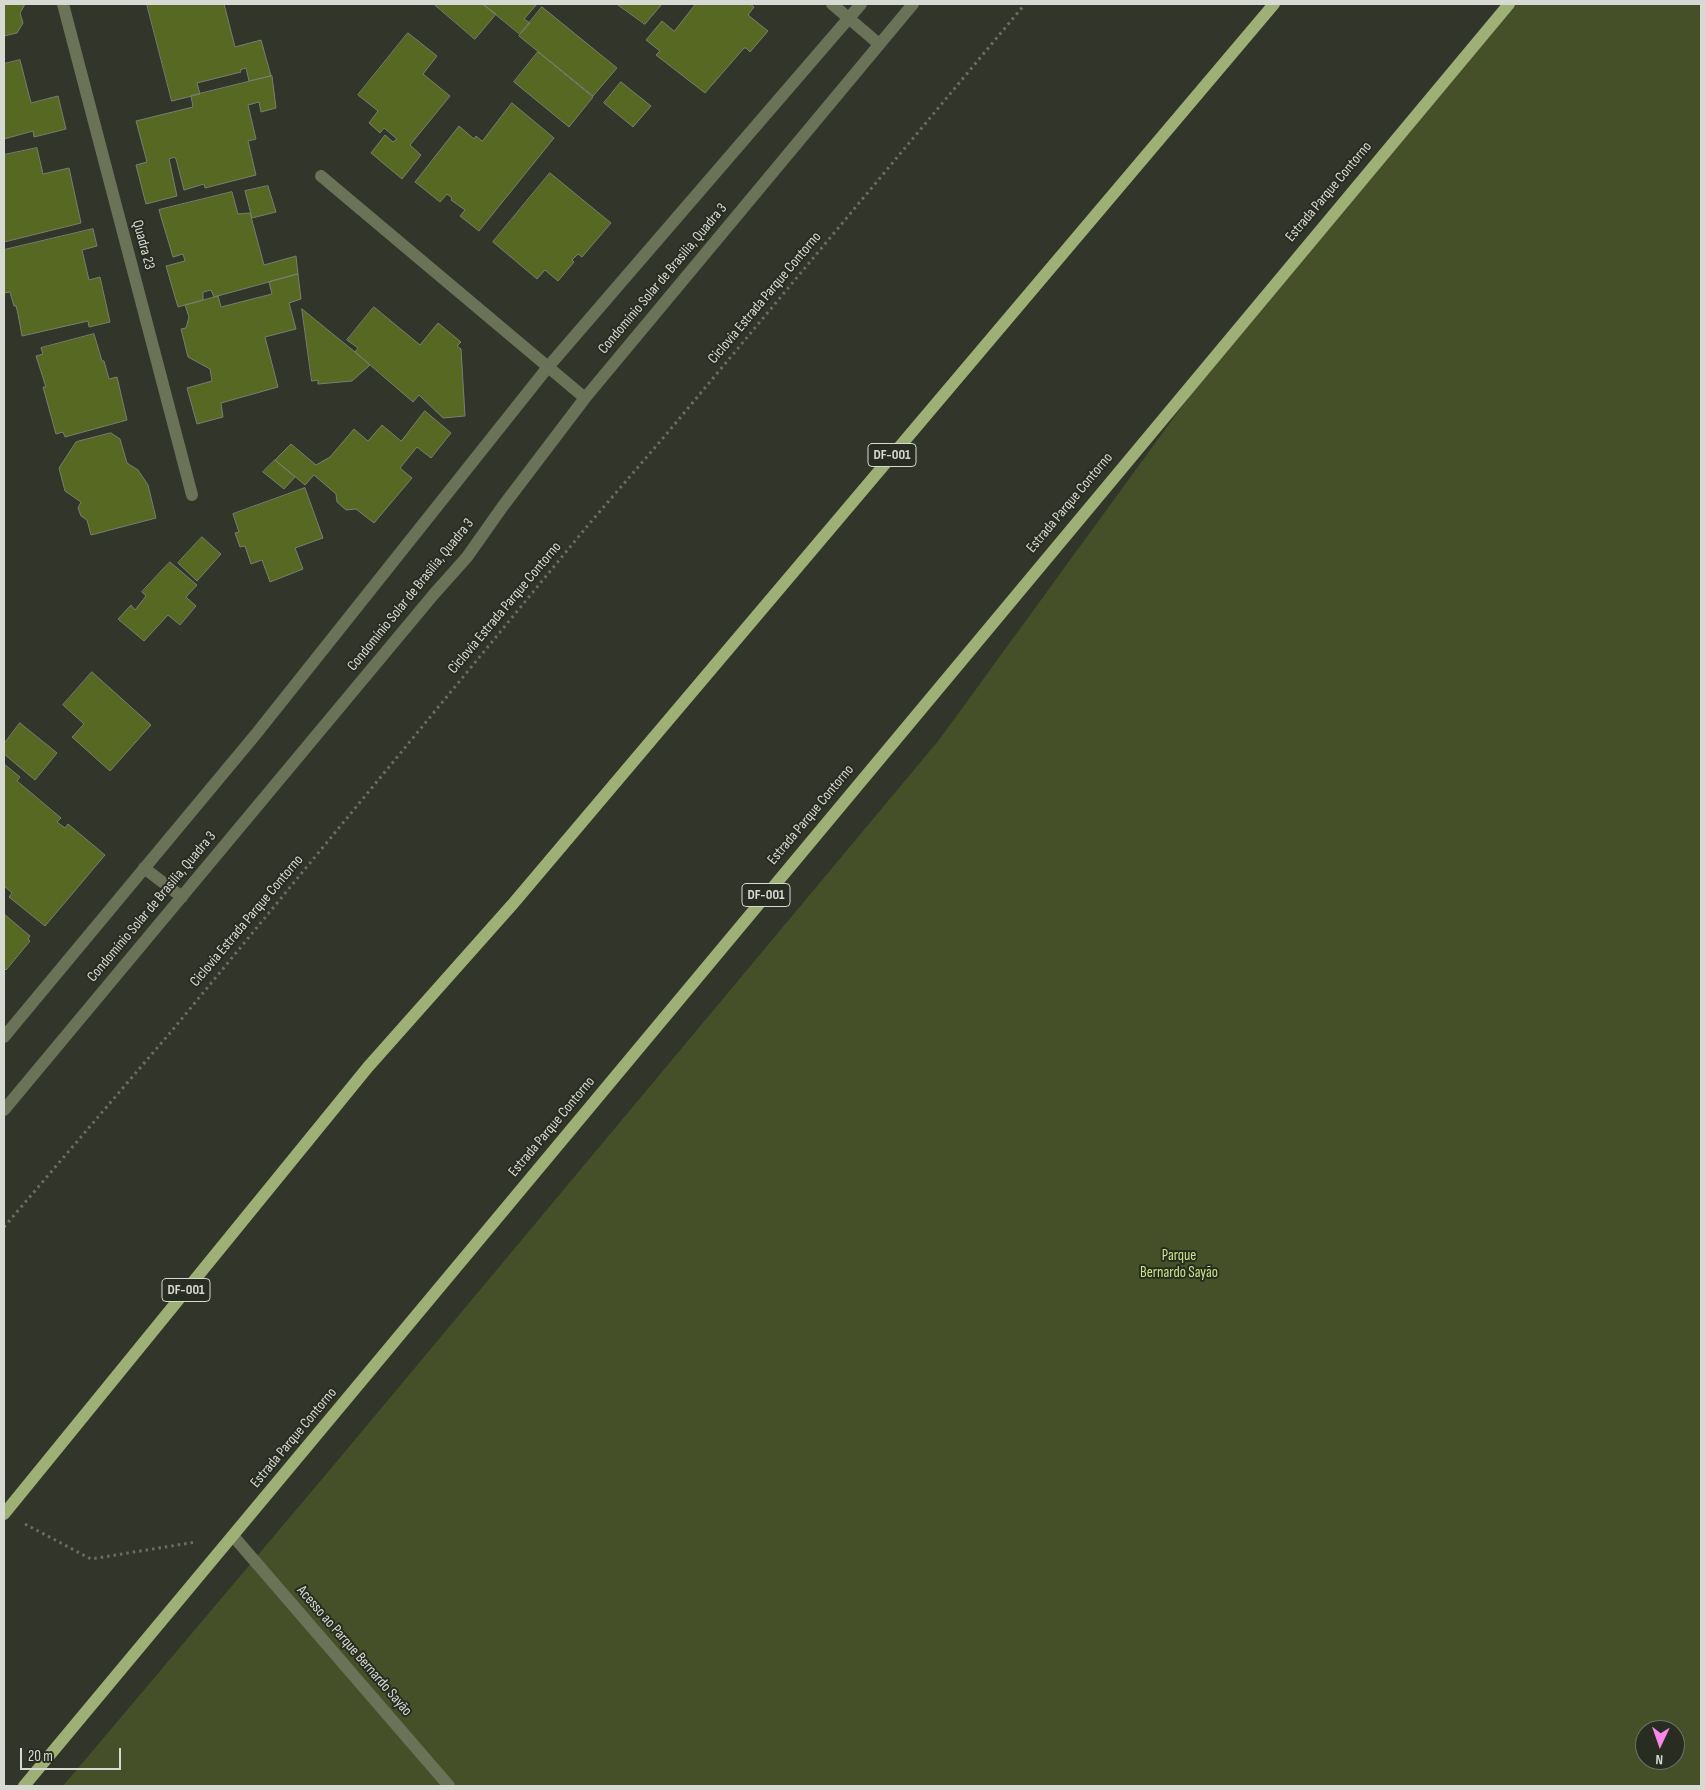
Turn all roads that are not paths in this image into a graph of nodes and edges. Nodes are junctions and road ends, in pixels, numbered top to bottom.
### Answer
1 (63, 4) edge
2 (832, 4) edge
3 (861, 4) edge
4 (913, 4) edge
5 (1274, 4) edge
6 (1509, 4) edge
7 (849, 18) junction
8 (879, 44) junction
9 (321, 176) dead end
10 (548, 367) junction
11 (585, 398) junction
12 (192, 495) dead end
13 (144, 868) junction
14 (182, 897) junction
15 (4, 1037) edge
16 (4, 1110) edge
17 (4, 1513) edge
18 (234, 1537) junction
19 (24, 1786) edge
20 (449, 1786) edge

1 - 12 street, Quadra 23
2 - 7 street
3 - 7 street, Condomínio Solar de Brasilia, Quadra 3
4 - 8 street, Condomínio Solar de Brasilia, Quadra 3
5 - 17 main road, DF-001
6 - 18 main road, Estrada Parque Contorno / DF-001
7 - 8 street
7 - 10 street, Condomínio Solar de Brasilia, Quadra 3
8 - 11 street, Condomínio Solar de Brasilia, Quadra 3
9 - 10 street
10 - 11 street
10 - 13 street, Condomínio Solar de Brasilia, Quadra 3
11 - 14 street, Condomínio Solar de Brasilia, Quadra 3
13 - 14 street
13 - 15 street, Condomínio Solar de Brasilia, Quadra 3
14 - 16 street, Condomínio Solar de Brasilia, Quadra 3
18 - 19 main road, Estrada Parque Contorno / DF-001
18 - 20 street, Acesso ao Parque Bernardo Sayão

